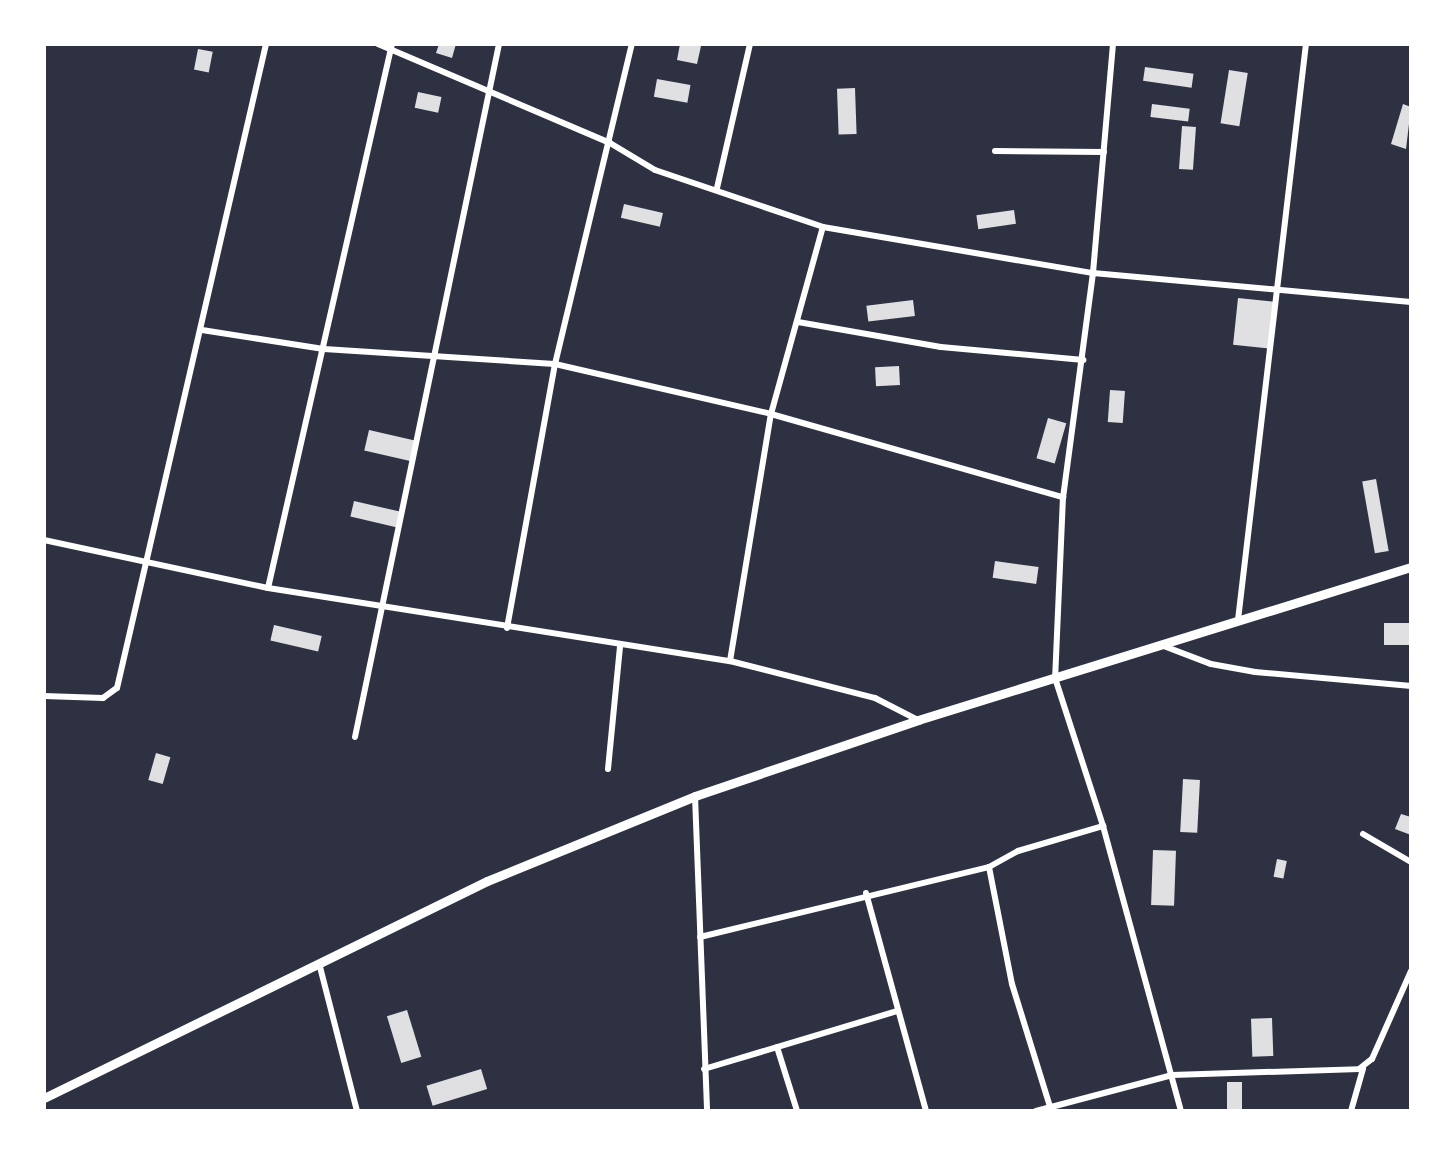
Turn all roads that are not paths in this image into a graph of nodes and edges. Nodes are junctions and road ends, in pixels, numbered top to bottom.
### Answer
1 (266, 44) edge
2 (378, 44) edge
3 (499, 44) edge
4 (632, 44) edge
5 (750, 44) edge
6 (1113, 44) edge
7 (1306, 44) edge
8 (391, 47) edge
9 (487, 88) junction
10 (610, 143) junction
11 (995, 151) dead end
12 (1104, 152) junction
13 (717, 188) junction
14 (823, 227) junction
15 (1093, 273) junction
16 (1279, 289) junction
17 (1411, 302) edge
18 (798, 322) junction
19 (202, 330) junction
20 (324, 349) junction
21 (432, 356) junction
22 (1083, 360) junction
23 (555, 364) junction
24 (771, 414) junction
25 (1063, 497) junction
26 (44, 540) edge
27 (146, 564) junction
28 (1411, 567) edge
29 (268, 588) junction
30 (386, 607) junction
31 (1238, 620) junction
32 (507, 628) junction
33 (1158, 644) junction
34 (620, 646) junction
35 (730, 661) junction
36 (1055, 678) junction
37 (1411, 686) edge
38 (44, 696) edge
39 (918, 720) junction
40 (355, 737) dead end
41 (608, 769) dead end
42 (695, 796) junction
43 (1103, 826) junction
44 (1363, 834) dead end
45 (1411, 862) edge
46 (989, 867) junction
47 (866, 893) junction
48 (700, 937) junction
49 (318, 962) junction
50 (1411, 971) edge
51 (897, 1011) junction
52 (777, 1047) junction
53 (1365, 1065) junction
54 (704, 1069) junction
55 (1172, 1075) junction
56 (44, 1098) edge
57 (1050, 1107) junction
58 (357, 1111) edge
59 (707, 1111) edge
60 (797, 1111) edge
61 (926, 1111) edge
62 (1036, 1111) edge
63 (1181, 1111) edge
64 (1351, 1111) edge

1 - 19 street
2 - 8 street
3 - 9 street
4 - 10 street
5 - 13 street
6 - 12 street
7 - 16 street
8 - 9 street
8 - 20 street
9 - 10 street
9 - 21 street
10 - 13 street
10 - 23 street
11 - 12 street
12 - 15 street
13 - 14 street
14 - 15 street
14 - 18 street
15 - 16 street
15 - 22 street
16 - 17 street
16 - 31 street
18 - 22 street
18 - 24 street
19 - 20 street
19 - 27 street
20 - 21 street
20 - 29 street
21 - 23 street
21 - 30 street
22 - 25 street
23 - 24 street
23 - 32 street
24 - 25 street
24 - 35 street
25 - 36 street
26 - 27 street
27 - 29 street
27 - 38 street
28 - 31 main road
29 - 30 street
30 - 32 street
30 - 40 street
31 - 33 main road
32 - 34 street
33 - 36 main road
33 - 37 street
34 - 35 street
34 - 41 street
35 - 39 street
36 - 39 main road
36 - 43 street
39 - 42 main road
42 - 48 street
42 - 49 main road
43 - 46 street
43 - 55 street
44 - 45 street
46 - 47 street
46 - 57 street
47 - 48 street
47 - 51 street
48 - 54 street
49 - 56 main road
49 - 58 street
50 - 53 street
51 - 52 street
51 - 61 street
52 - 54 street
52 - 60 street
53 - 55 street
53 - 64 street
54 - 59 street
55 - 57 street
55 - 63 street
57 - 62 street

